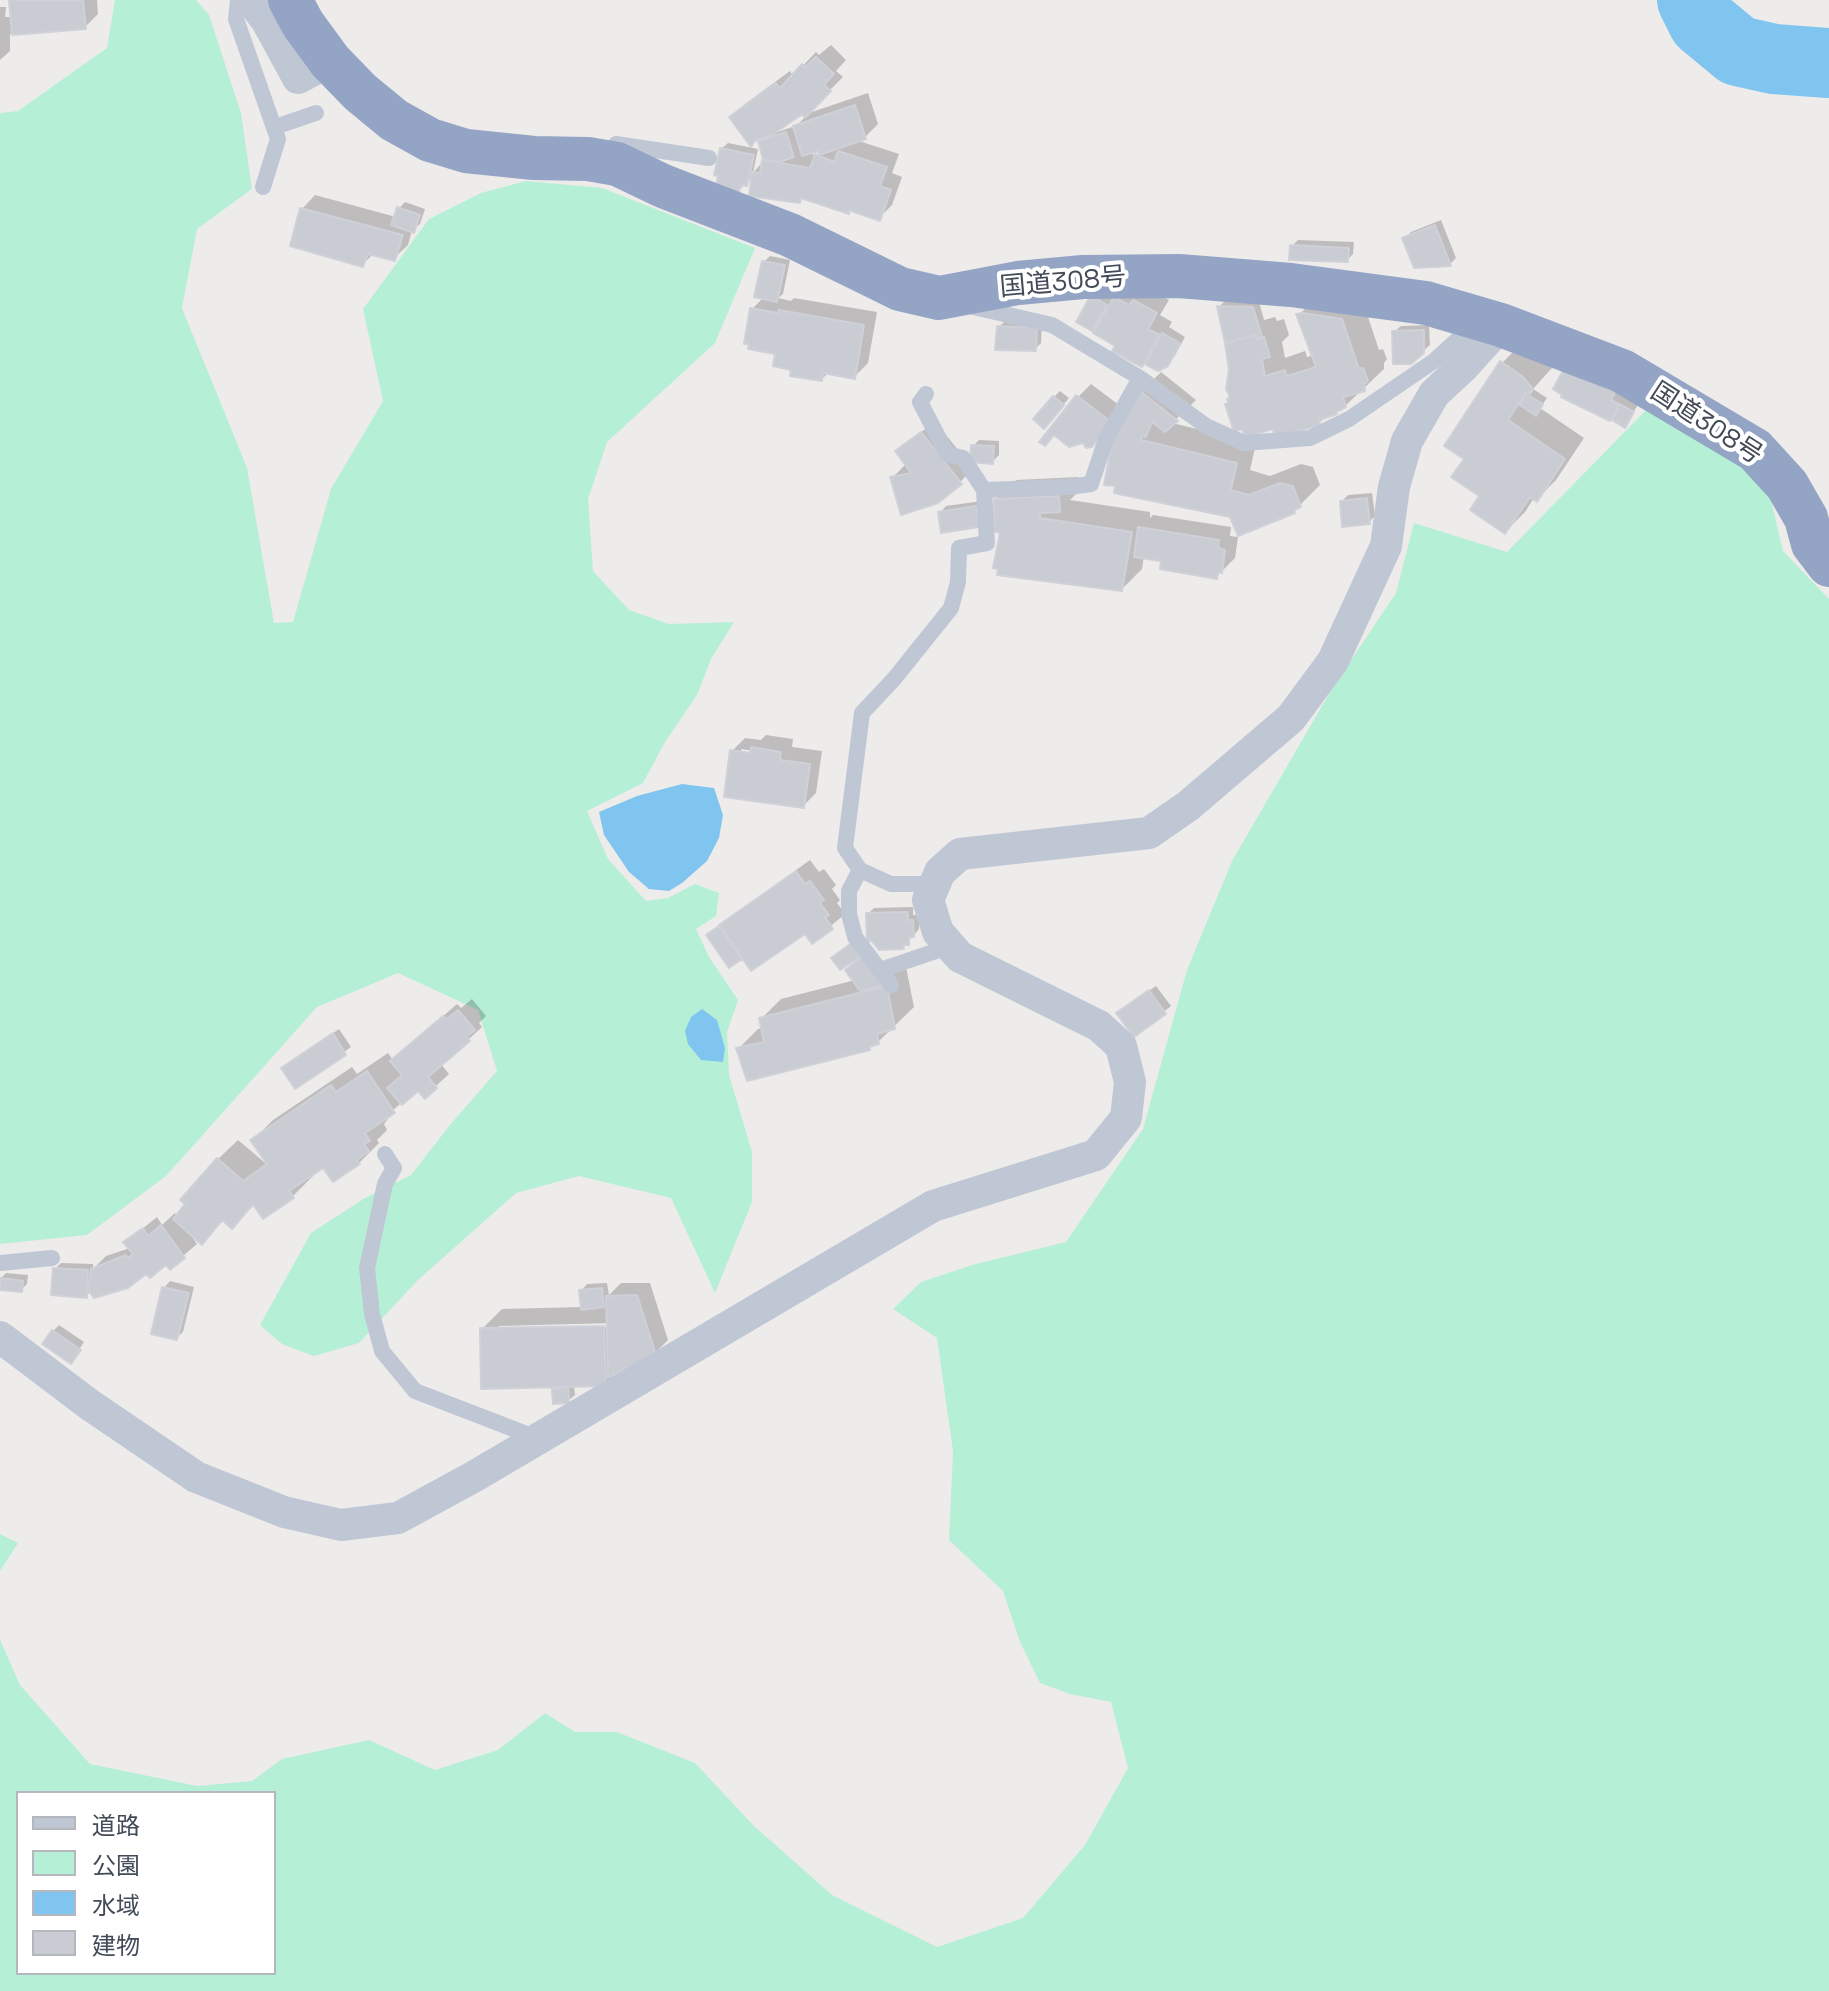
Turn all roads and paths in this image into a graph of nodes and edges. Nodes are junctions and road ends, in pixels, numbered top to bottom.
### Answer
1 (238, 0) edge
2 (251, 0) edge
3 (290, 0) edge
4 (330, 61) junction
5 (316, 113) dead end
6 (275, 127) junction
7 (709, 158) dead end
8 (580, 159) junction
9 (263, 187) dead end
10 (953, 297) junction
11 (1491, 322) junction
12 (1140, 378) junction
13 (926, 394) dead end
14 (984, 490) junction
15 (1829, 565) edge
16 (860, 870) junction
17 (935, 884) junction
18 (951, 946) junction
19 (880, 970) junction
20 (891, 985) dead end
21 (385, 1154) dead end
22 (52, 1258) dead end
23 (0, 1263) edge
24 (0, 1337) edge
25 (538, 1439) junction

1 - 6 lane
2 - 4 street
3 - 4 highway, 国道308号
4 - 8 highway, 国道308号
5 - 6 lane
6 - 9 lane
7 - 8 lane
8 - 10 highway, 国道308号
10 - 11 highway, 国道308号
10 - 12 lane
11 - 12 lane
11 - 15 highway, 国道308号
11 - 17 street
12 - 14 lane
13 - 14 lane
14 - 16 lane
16 - 17 lane
16 - 19 lane
17 - 18 street
18 - 19 lane
18 - 25 street
19 - 20 lane
21 - 25 lane
22 - 23 lane
24 - 25 street

